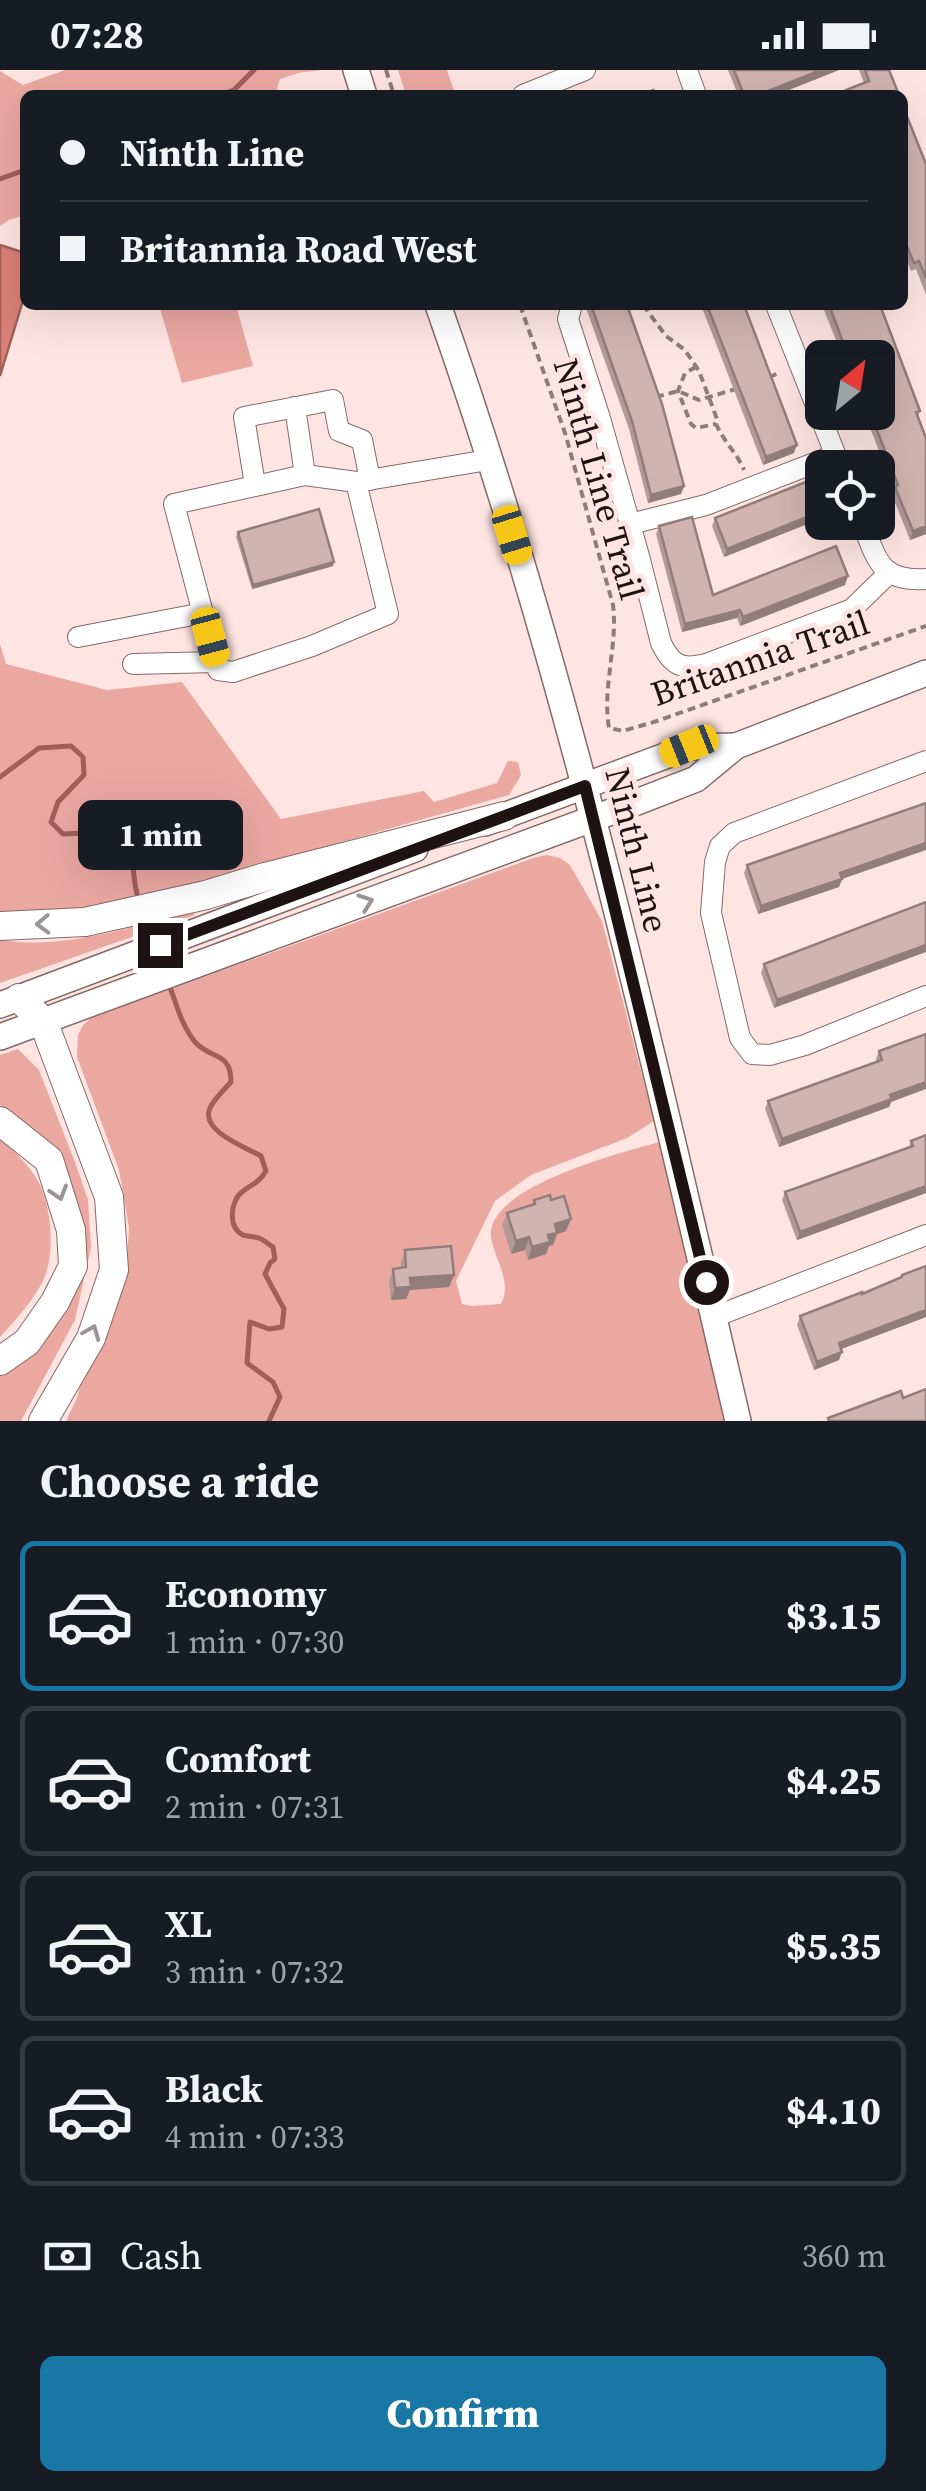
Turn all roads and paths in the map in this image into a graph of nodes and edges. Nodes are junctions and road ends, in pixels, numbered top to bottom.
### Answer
1 (585, 70) edge
2 (535, 90) edge
3 (440, 310) edge
4 (522, 310) edge
5 (571, 310) edge
6 (647, 310) edge
7 (778, 310) edge
8 (696, 367) junction
9 (779, 373) dead end
10 (762, 379) edge
11 (744, 386) edge
12 (678, 390) junction
13 (710, 398) junction
14 (646, 400) edge
15 (296, 407) junction
16 (716, 424) junction
17 (834, 450) edge
18 (488, 460) junction
19 (805, 471) edge
20 (304, 475) junction
21 (363, 480) junction
22 (256, 485) junction
23 (752, 487) junction
24 (630, 524) junction
25 (869, 540) edge
26 (888, 574) junction
27 (926, 579) edge
28 (203, 613) junction
29 (926, 626) edge
30 (78, 637) dead end
31 (216, 662) junction
32 (133, 664) dead end
33 (926, 674) edge
34 (609, 728) joint
35 (736, 746) junction
36 (926, 761) edge
37 (585, 786) junction
38 (504, 816) junction
39 (593, 818) junction
40 (0, 926) edge
41 (926, 996) edge
42 (9, 1002) edge
43 (43, 1021) junction
44 (0, 1038) edge
45 (0, 1121) edge
46 (926, 1234) edge
47 (714, 1318) junction
48 (0, 1360) edge
49 (43, 1421) edge
50 (738, 1421) edge

1 - 2 street
3 - 18 main road, Ninth Line
4 - 34 path, Ninth Line Trail
5 - 24 street
6 - 8 path
7 - 17 street
8 - 12 path
8 - 13 path
9 - 10 path
11 - 13 path
12 - 13 path
12 - 14 path
12 - 16 path
13 - 16 path
15 - 20 street
15 - 21 street
15 - 22 street
16 - 23 path
18 - 21 street
18 - 37 main road, Ninth Line
19 - 23 street
20 - 21 street
20 - 22 street
21 - 31 street
22 - 28 street
23 - 24 street
24 - 26 street
25 - 26 street
26 - 27 street
28 - 30 street
28 - 31 street
29 - 34 path, Britannia Trail
31 - 32 street
33 - 35 main road
35 - 37 main road
35 - 39 main road
36 - 41 street
37 - 38 main road
37 - 39 main road, Ninth Line
38 -> 40 highway
38 - 42 main road
43 -> 39 main road
39 - 47 main road, Ninth Line
42 - 43 highway
43 - 44 main road
49 -> 43 highway
45 -> 48 highway
46 - 47 street
47 - 50 main road, Ninth Line

